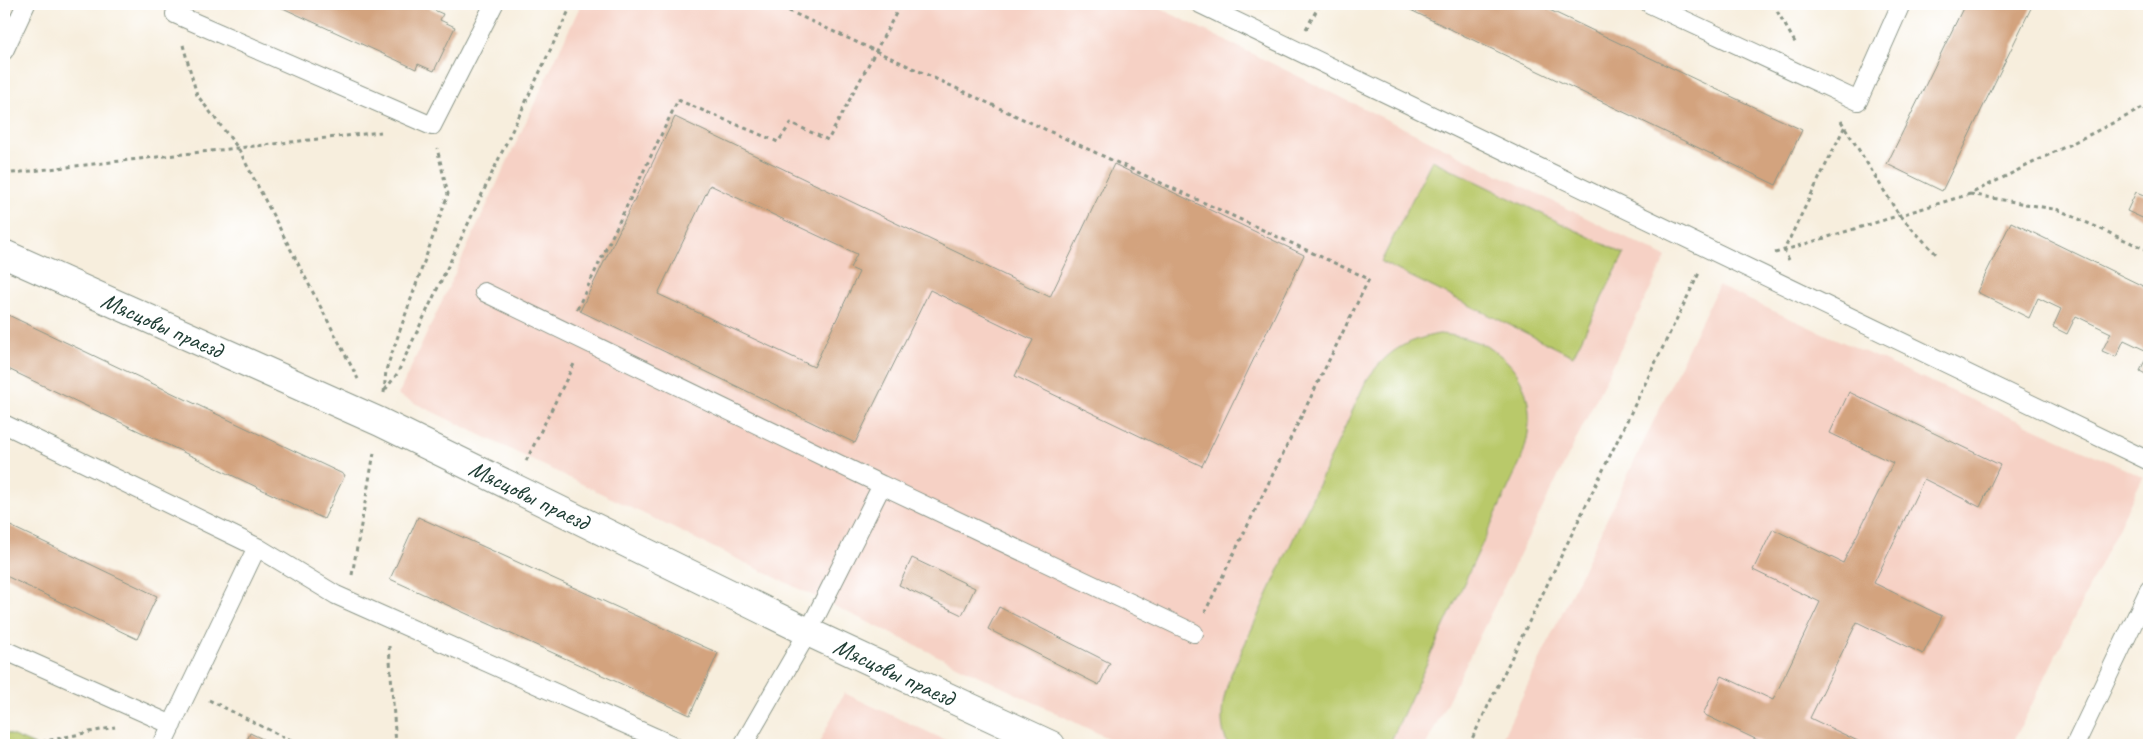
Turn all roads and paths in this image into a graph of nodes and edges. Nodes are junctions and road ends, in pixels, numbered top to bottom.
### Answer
1 (26, 4) edge
2 (494, 4) edge
3 (572, 4) edge
4 (774, 4) edge
5 (901, 4) edge
6 (1200, 4) edge
7 (1650, 4) edge
8 (1773, 4) edge
9 (1901, 4) edge
10 (175, 14) joint
11 (878, 50) junction
12 (4, 51) edge
13 (1816, 81) junction
14 (1858, 101) junction
15 (2149, 105) edge
16 (1840, 119) dead end
17 (432, 126) junction
18 (1844, 126) junction
19 (383, 132) dead end
20 (238, 148) junction
21 (4, 174) edge
22 (1970, 194) junction
23 (1899, 215) junction
24 (1710, 250) junction
25 (1784, 250) junction
26 (2149, 251) edge
27 (4, 254) edge
28 (1938, 256) dead end
29 (1739, 264) junction
30 (484, 292) dead end
31 (1805, 296) junction
32 (566, 331) junction
33 (585, 341) junction
34 (384, 392) junction
35 (380, 422) junction
36 (4, 424) edge
37 (2149, 461) edge
38 (882, 485) junction
39 (513, 487) junction
40 (256, 547) junction
41 (2149, 590) edge
42 (347, 600) junction
43 (387, 618) junction
44 (808, 632) junction
45 (1194, 633) joint
46 (4, 650) edge
47 (188, 690) junction
48 (165, 722) junction
49 (26, 745) edge
50 (162, 745) edge
51 (299, 745) edge
52 (396, 745) edge
53 (672, 745) edge
54 (743, 745) edge
55 (1051, 745) edge
56 (1469, 745) edge
57 (2075, 745) edge

1 - 12 lane
2 - 17 lane
3 - 34 path
4 - 11 path
5 - 11 path
6 - 24 lane
7 - 13 lane
8 - 13 path
9 - 14 lane
10 - 17 lane
10 - 20 path
11 - 32 path
11 - 45 path
13 - 14 lane
14 - 18 path
15 - 22 path
16 - 18 path
17 - 34 path
18 - 23 path
18 - 25 path
19 - 20 path
20 - 21 path
20 - 35 path
22 - 23 path
22 - 26 path
23 - 25 path
23 - 28 path
24 - 29 lane
24 - 56 path
25 - 29 path
25 - 31 path
27 - 35 street, Мясцовы праезд
29 - 31 lane
30 - 32 lane
31 - 37 lane
32 - 33 lane
33 - 38 lane
33 - 39 path
34 - 35 path
35 - 39 street, Мясцовы праезд
35 - 42 path
36 - 40 lane
38 - 44 lane
38 - 45 lane
39 - 44 street, Мясцовы праезд
40 - 42 lane
40 - 47 lane
41 - 57 lane
42 - 43 lane
43 - 52 path
43 - 53 lane
44 - 54 lane
44 - 55 street, Мясцовы праезд
46 - 48 lane
47 - 48 lane
47 - 51 path
48 - 49 path
48 - 50 lane

